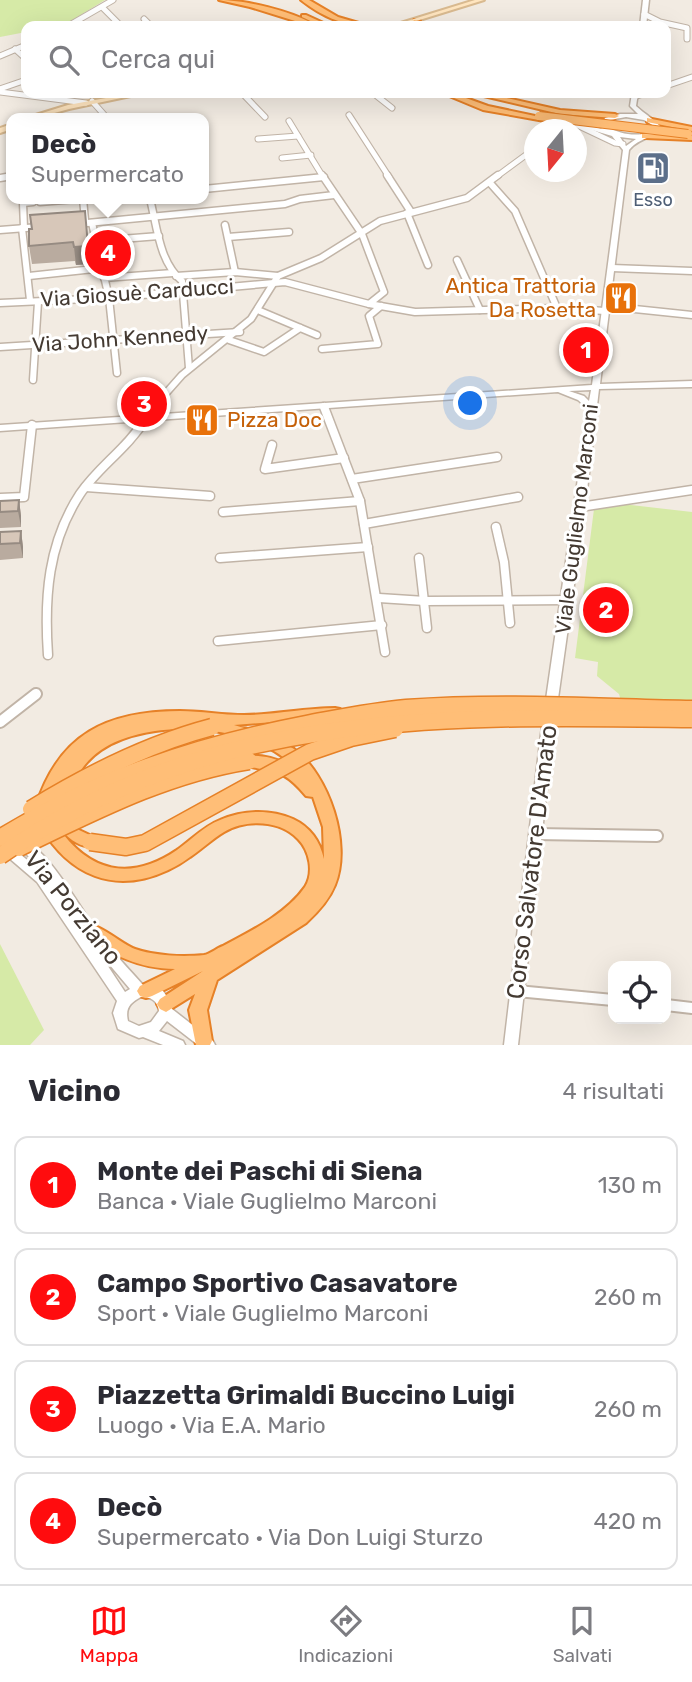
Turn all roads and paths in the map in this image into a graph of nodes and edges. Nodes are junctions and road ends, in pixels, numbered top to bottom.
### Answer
1 (113, 0) edge
2 (222, 0) edge
3 (250, 0) edge
4 (304, 0) edge
5 (481, 0) edge
6 (646, 0) edge
7 (266, 1) edge
8 (103, 8) junction
9 (644, 14) junction
10 (78, 21) edge
11 (116, 21) edge
12 (301, 21) edge
13 (303, 21) edge
14 (314, 21) edge
15 (342, 21) edge
16 (422, 21) edge
17 (643, 21) edge
18 (658, 21) edge
19 (671, 24) edge
20 (687, 39) dead end
21 (21, 47) edge
22 (15, 49) junction
23 (21, 54) edge
24 (0, 56) edge
25 (692, 78) edge
26 (21, 82) edge
27 (671, 84) edge
28 (0, 91) edge
29 (21, 93) edge
30 (63, 98) edge
31 (110, 98) edge
32 (247, 98) edge
33 (379, 98) edge
34 (461, 98) edge
35 (464, 98) edge
36 (482, 98) edge
37 (497, 98) edge
38 (634, 98) edge
39 (89, 102) junction
40 (633, 106) junction
41 (392, 108) dead end
42 (50, 113) edge
43 (101, 113) edge
44 (540, 114) junction
45 (349, 115) dead end
46 (615, 116) junction
47 (265, 117) dead end
48 (547, 119) edge
49 (650, 120) junction
50 (289, 121) dead end
51 (587, 127) edge
52 (587, 130) edge
53 (691, 133) edge
54 (614, 134) junction
55 (298, 136) junction
56 (645, 136) junction
57 (258, 139) dead end
58 (624, 147) junction
59 (311, 155) junction
60 (524, 155) edge
61 (282, 158) dead end
62 (324, 177) junction
63 (490, 183) junction
64 (209, 188) edge
65 (334, 195) junction
66 (23, 204) edge
67 (84, 204) edge
68 (152, 204) edge
69 (409, 213) junction
70 (156, 218) junction
71 (88, 223) junction
72 (73, 224) edge
73 (225, 225) dead end
74 (49, 226) edge
75 (23, 228) junction
76 (0, 230) edge
77 (289, 232) dead end
78 (362, 234) junction
79 (159, 236) junction
80 (228, 237) junction
81 (96, 242) junction
82 (457, 260) dead end
83 (428, 265) dead end
84 (103, 268) junction
85 (612, 268) junction
86 (692, 271) edge
87 (235, 272) junction
88 (174, 275) junction
89 (29, 276) junction
90 (278, 276) junction
91 (104, 278) junction
92 (274, 284) junction
93 (182, 292) junction
94 (109, 298) junction
95 (34, 301) junction
96 (0, 303) edge
97 (369, 304) junction
98 (380, 306) junction
99 (557, 308) junction
100 (605, 309) junction
101 (480, 310) junction
102 (260, 311) junction
103 (692, 315) edge
104 (300, 328) junction
105 (240, 332) junction
106 (186, 335) junction
107 (317, 335) dead end
108 (115, 340) junction
109 (229, 340) junction
110 (35, 345) junction
111 (0, 347) edge
112 (322, 349) dead end
113 (189, 368) junction
114 (117, 373) dead end
115 (33, 380) dead end
116 (692, 384) edge
117 (594, 387) junction
118 (554, 390) junction
119 (324, 407) junction
120 (591, 407) junction
121 (147, 418) junction
122 (32, 425) junction
123 (0, 428) edge
124 (272, 445) dead end
125 (497, 457) dead end
126 (344, 458) junction
127 (352, 479) junction
128 (86, 487) junction
129 (692, 490) edge
130 (210, 495) dead end
131 (518, 497) dead end
132 (0, 498) edge
133 (360, 500) junction
134 (580, 507) junction
135 (223, 512) dead end
136 (364, 524) junction
137 (496, 527) dead end
138 (368, 547) junction
139 (220, 558) dead end
140 (419, 558) dead end
141 (379, 598) junction
142 (509, 600) junction
143 (567, 600) junction
144 (425, 601) junction
145 (510, 623) dead end
146 (382, 625) junction
147 (428, 628) dead end
148 (218, 641) dead end
149 (386, 652) dead end
150 (48, 655) dead end
151 (555, 680) joint
152 (36, 694) dead end
153 (692, 709) edge
154 (365, 714) junction
155 (439, 719) junction
156 (692, 719) edge
157 (0, 722) edge
158 (212, 727) junction
159 (249, 761) joint
160 (53, 775) joint
161 (0, 831) edge
162 (536, 834) junction
163 (657, 836) dead end
164 (0, 838) edge
165 (90, 842) joint
166 (0, 845) edge
167 (0, 856) edge
168 (318, 882) junction
169 (90, 930) junction
170 (208, 968) junction
171 (143, 991) junction
172 (517, 991) junction
173 (608, 1000) edge
174 (124, 1001) junction
175 (671, 1006) edge
176 (166, 1008) junction
177 (692, 1008) edge
178 (143, 1031) junction
179 (206, 1043) edge
180 (178, 1045) edge
181 (511, 1045) edge

1 - 8 street
2 - 12 highway
3 - 13 highway
4 - 15 highway
5 - 16 main road
6 - 9 street
7 - 14 highway
8 - 10 street
8 - 11 street
9 - 17 street
9 - 18 street
19 - 20 street
21 - 22 street
22 - 23 street
22 - 24 street
25 - 27 street
26 - 28 street
28 - 29 street
30 - 39 street
31 - 39 main road
32 - 47 street
33 - 41 street
34 - 48 highway
35 - 44 highway
36 - 44 highway
37 - 46 highway
38 - 40 street
39 - 42 main road
39 - 43 street
40 - 46 street
40 - 49 street
44 - 53 highway, bridge
45 - 69 street
46 - 49 street
46 - 54 street
49 - 53 highway
49 - 56 street
50 - 55 street
51 - 54 street
52 - 58 street
53 - 56 highway
54 - 56 street
54 - 58 street
55 - 57 street
55 - 59 street
56 - 58 street
58 - 85 street, Viale Guglielmo Marconi
59 - 61 street
59 - 62 street
60 - 63 street
62 - 64 street
62 - 65 street
63 - 69 street
63 - 99 street
65 - 70 street
65 - 78 street
66 - 75 street
67 - 71 street
68 - 70 street
69 - 78 street
69 - 83 street
70 - 71 street
70 - 79 street
71 - 72 street
71 - 81 street
73 - 80 street
74 - 75 street
75 - 76 street
75 - 89 street
77 - 80 street
78 - 90 street
78 - 97 street
79 - 81 street
79 - 88 street
80 - 87 street
81 - 84 street
82 - 101 street
84 - 89 street
84 - 91 street
85 - 86 street
85 - 100 street, Viale Guglielmo Marconi
87 - 88 street
87 - 90 street
88 - 91 street
88 - 93 street
89 - 95 street
90 - 92 street
91 - 94 street
92 - 93 street, Via Giosuè Carducci
92 - 97 street, Via Giosuè Carducci
92 - 102 street
93 - 94 street, Via Giosuè Carducci
93 - 106 street
94 - 95 street, Via Giosuè Carducci
94 - 108 street
95 - 96 street, Via Giosuè Carducci
95 - 110 street
97 - 98 street, Via Giosuè Carducci
98 - 101 street, Via Giosuè Carducci
98 - 112 street
99 - 100 street, Via Giosuè Carducci
99 - 101 street, Via Giosuè Carducci
100 - 103 street, Via Giosuè Carducci
100 - 117 street, Viale Guglielmo Marconi
102 - 104 street
102 - 105 street
104 - 107 street
104 - 109 street
105 - 106 street, Via John Kennedy
105 - 109 street
106 - 108 street, Via John Kennedy
106 - 113 street
108 - 110 street, Via John Kennedy
108 - 114 street
109 - 113 street
110 - 111 street, Via John Kennedy
110 - 115 street
113 - 121 street
116 - 117 street
117 - 118 street
117 - 120 street, Viale Guglielmo Marconi
118 - 119 street
118 - 120 street
119 - 121 street
119 - 126 street
120 - 134 street, Viale Guglielmo Marconi
121 - 122 street
121 - 128 street
122 - 123 street
122 - 132 street
124 - 126 street
125 - 127 street
126 - 127 street
127 - 133 street
128 - 130 street
128 - 150 street
129 - 134 street
131 - 136 street
133 - 135 street
133 - 136 street
134 - 143 street, Viale Guglielmo Marconi
136 - 138 street
137 - 142 street
138 - 139 street
138 - 141 street
140 - 144 street
141 - 144 street
141 - 146 street
142 - 143 street
142 - 144 street
142 - 145 street
143 - 151 street, Viale Guglielmo Marconi
144 - 147 street
146 - 148 street
146 - 149 street
151 - 162 street, Corso Salvatore D'Amato
152 - 157 street
153 - 154 highway, bridge
154 - 160 highway, bridge
154 - 164 highway, bridge
155 - 156 highway, bridge
155 - 165 highway, bridge
155 - 167 highway, bridge
158 - 161 highway, bridge
158 - 165 highway
158 - 170 highway
159 - 167 highway, bridge
159 - 168 highway
160 - 168 highway
161 - 169 street, Via Porziano
162 - 163 street
162 - 172 street, Corso Salvatore D'Amato
166 - 174 street, Via Porziano
168 - 170 highway
169 - 170 highway
169 - 171 street, Via Porziano
170 - 171 highway
170 - 176 highway
170 - 179 highway
171 - 174 street
171 - 176 street, Via Porziano
172 - 173 street
172 - 181 street, Corso Salvatore D'Amato
174 - 178 street, Via Porziano
175 - 177 street
176 - 178 street
176 - 179 street, Via Porziano
178 - 180 street, Via Porziano

